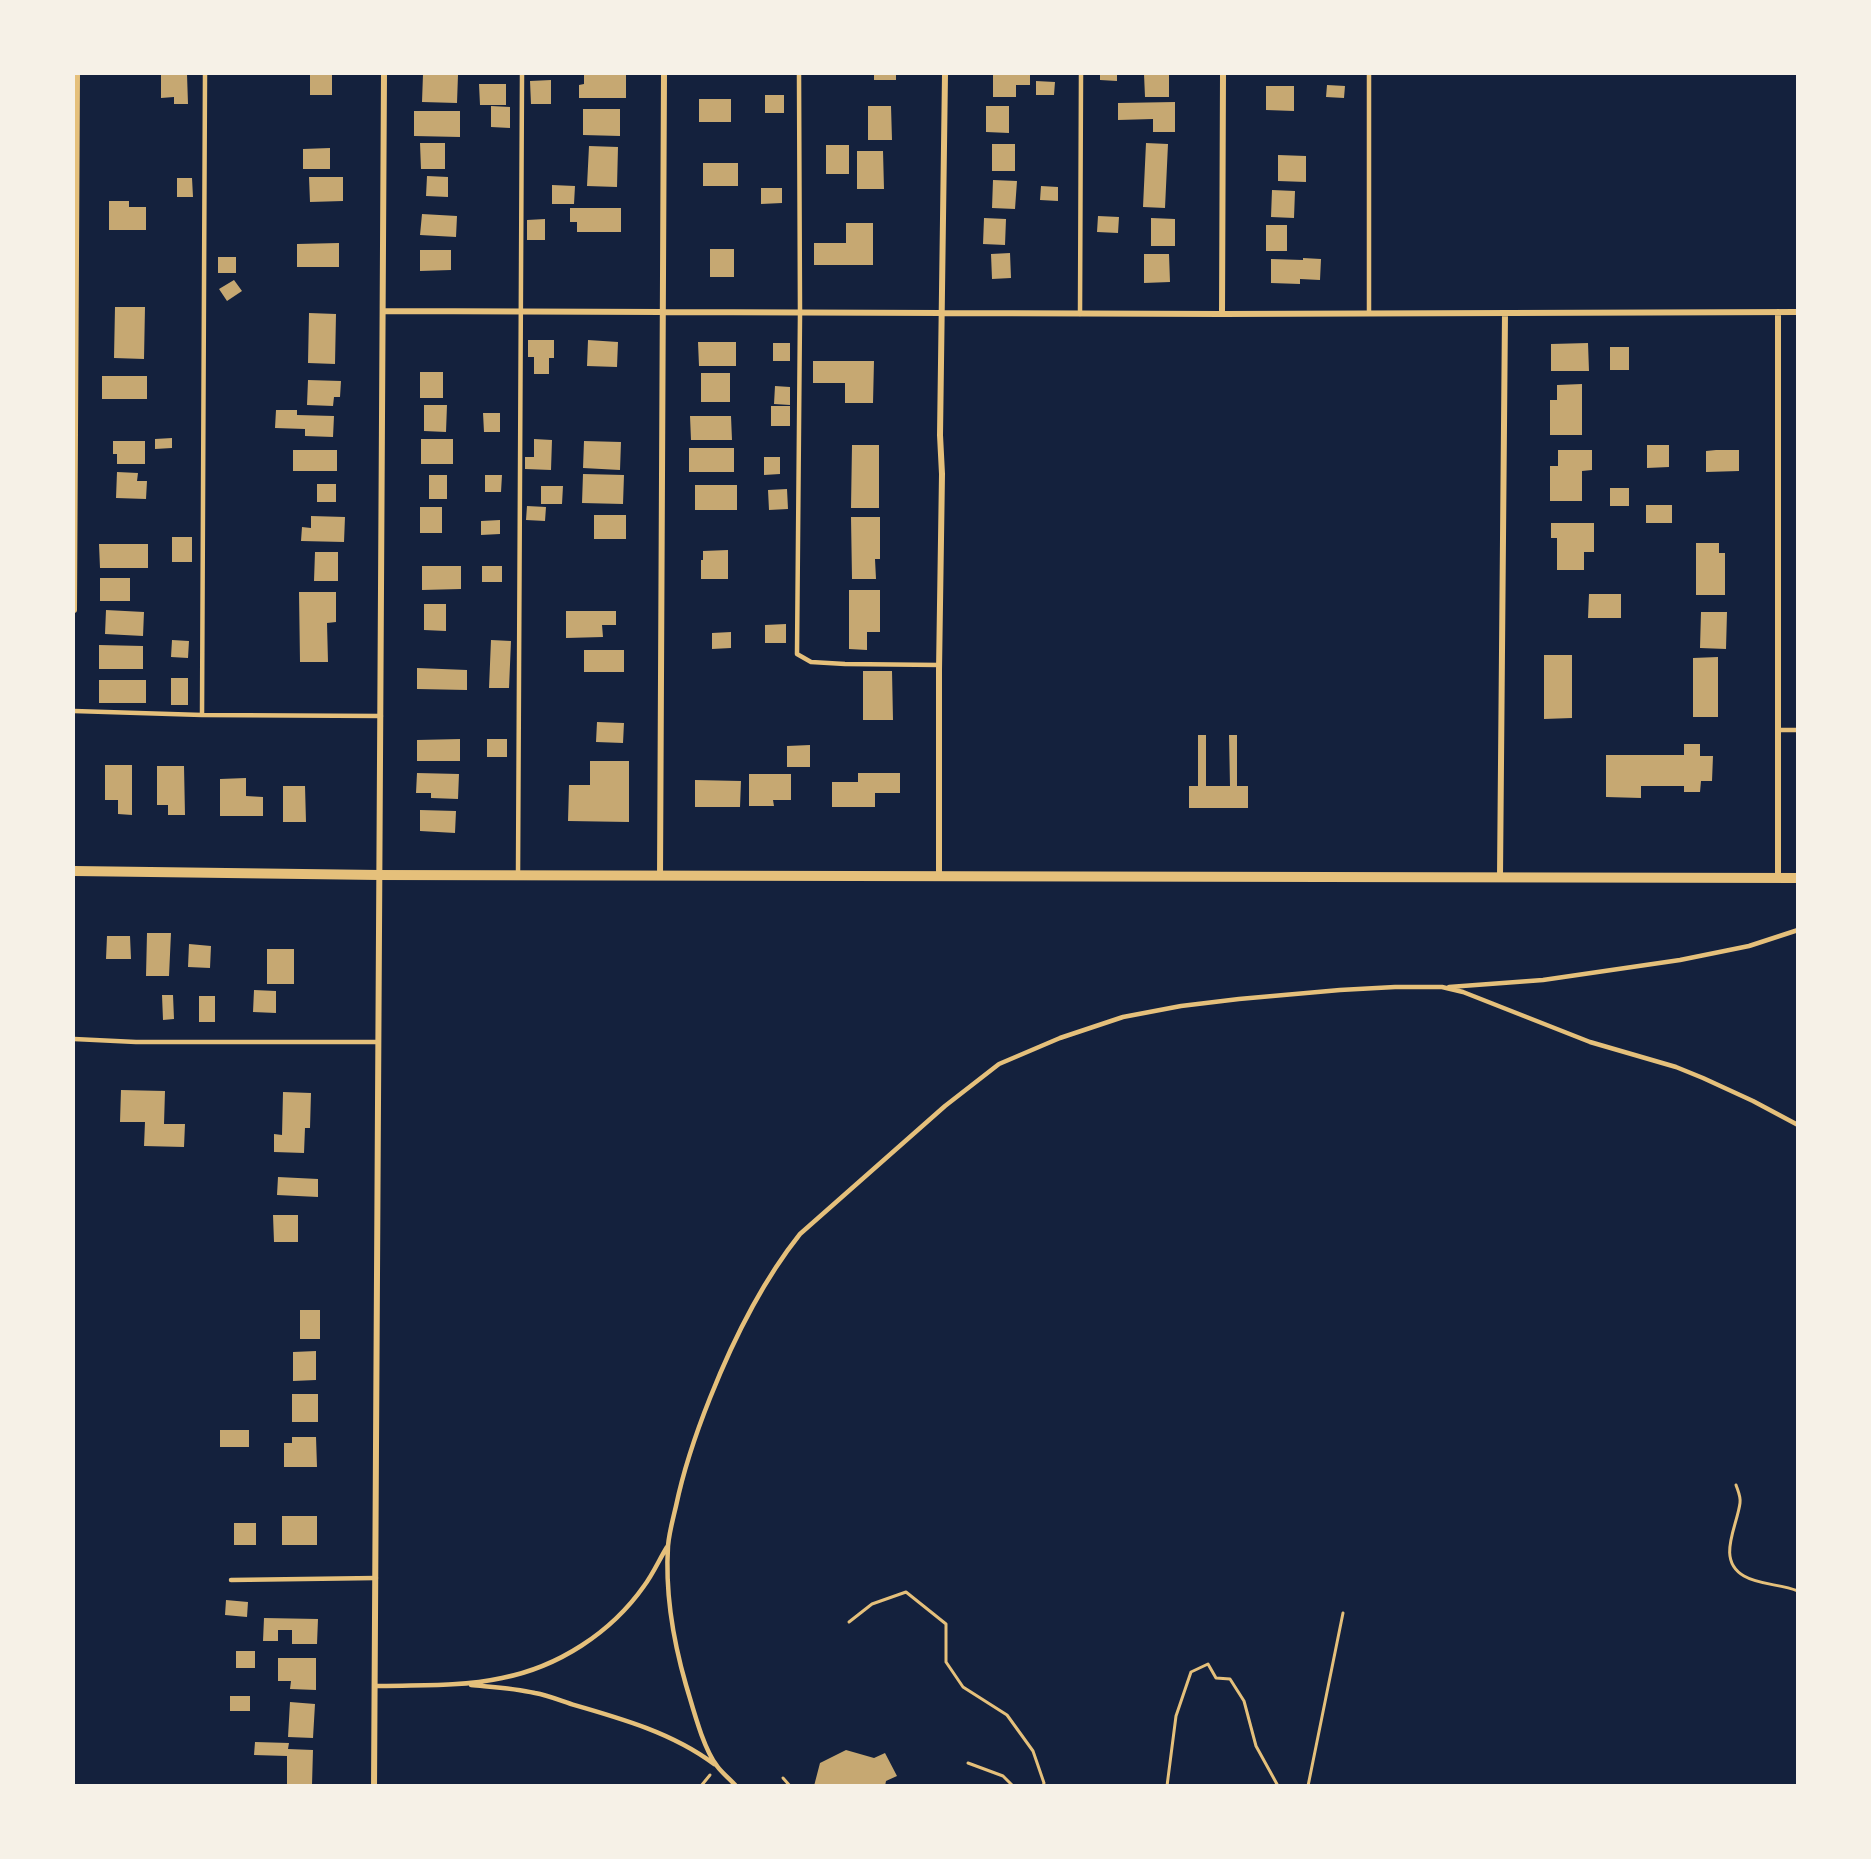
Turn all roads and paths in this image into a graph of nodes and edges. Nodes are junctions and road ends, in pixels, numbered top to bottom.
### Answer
1 (77, 74) edge
2 (205, 74) edge
3 (384, 74) edge
4 (522, 74) edge
5 (664, 74) edge
6 (799, 74) edge
7 (945, 74) edge
8 (1081, 74) edge
9 (1223, 74) edge
10 (1369, 74) edge
11 (384, 311) junction
12 (520, 312) junction
13 (1778, 312) junction
14 (1797, 312) edge
15 (662, 313) junction
16 (942, 313) junction
17 (1370, 313) junction
18 (1505, 313) junction
19 (800, 314) junction
20 (1080, 314) junction
21 (1222, 315) junction
22 (74, 610) edge
23 (939, 665) junction
24 (74, 711) edge
25 (201, 715) junction
26 (381, 716) junction
27 (1779, 730) junction
28 (1797, 730) edge
29 (74, 870) edge
30 (379, 875) junction
31 (518, 875) junction
32 (660, 876) junction
33 (1500, 876) junction
34 (939, 877) junction
35 (1778, 878) junction
36 (1797, 878) edge
37 (1797, 930) edge
38 (1442, 987) junction
39 (74, 1039) edge
40 (378, 1042) junction
41 (1797, 1125) edge
42 (1736, 1485) dead end
43 (668, 1544) junction
44 (376, 1578) junction
45 (231, 1580) dead end
46 (1797, 1591) edge
47 (1343, 1613) dead end
48 (849, 1622) dead end
49 (463, 1683) junction
50 (375, 1686) junction
51 (968, 1763) dead end
52 (717, 1766) junction
53 (783, 1778) dead end
54 (374, 1785) edge
55 (736, 1785) edge
56 (790, 1785) edge
57 (1013, 1785) edge
58 (1043, 1785) edge
59 (1167, 1785) edge
60 (1278, 1785) edge
61 (1308, 1785) edge

1 - 22 street
2 - 25 lane
3 - 11 street
4 - 12 lane
5 - 15 street
6 - 19 lane
7 - 16 street
8 - 20 lane
9 - 21 street
10 - 17 lane
11 - 12 street
11 - 26 street
12 - 15 street
12 - 31 lane
13 - 14 street
13 - 18 street
13 - 27 street
15 - 19 street
15 - 32 street
16 - 19 street
16 - 20 street
16 - 23 street
17 - 18 street
17 - 21 street
18 - 33 street
19 - 23 lane
20 - 21 street
23 - 34 street
24 - 25 lane
25 - 26 lane
26 - 30 street
27 - 28 lane
27 - 35 street
29 - 30 street
30 - 31 street
30 - 40 street
31 - 32 street
32 - 34 street
33 - 34 street
33 - 35 street
35 - 36 street
37 - 38 lane
38 - 41 lane
38 - 43 lane
39 - 40 lane
40 - 44 street
42 - 46 path
43 - 49 lane
43 - 52 lane
44 - 45 lane
44 - 50 street
47 - 61 path
48 - 58 path
49 - 50 lane
49 - 52 lane
50 - 54 street
51 - 57 path
52 - 55 lane
53 - 56 path
59 - 60 path

